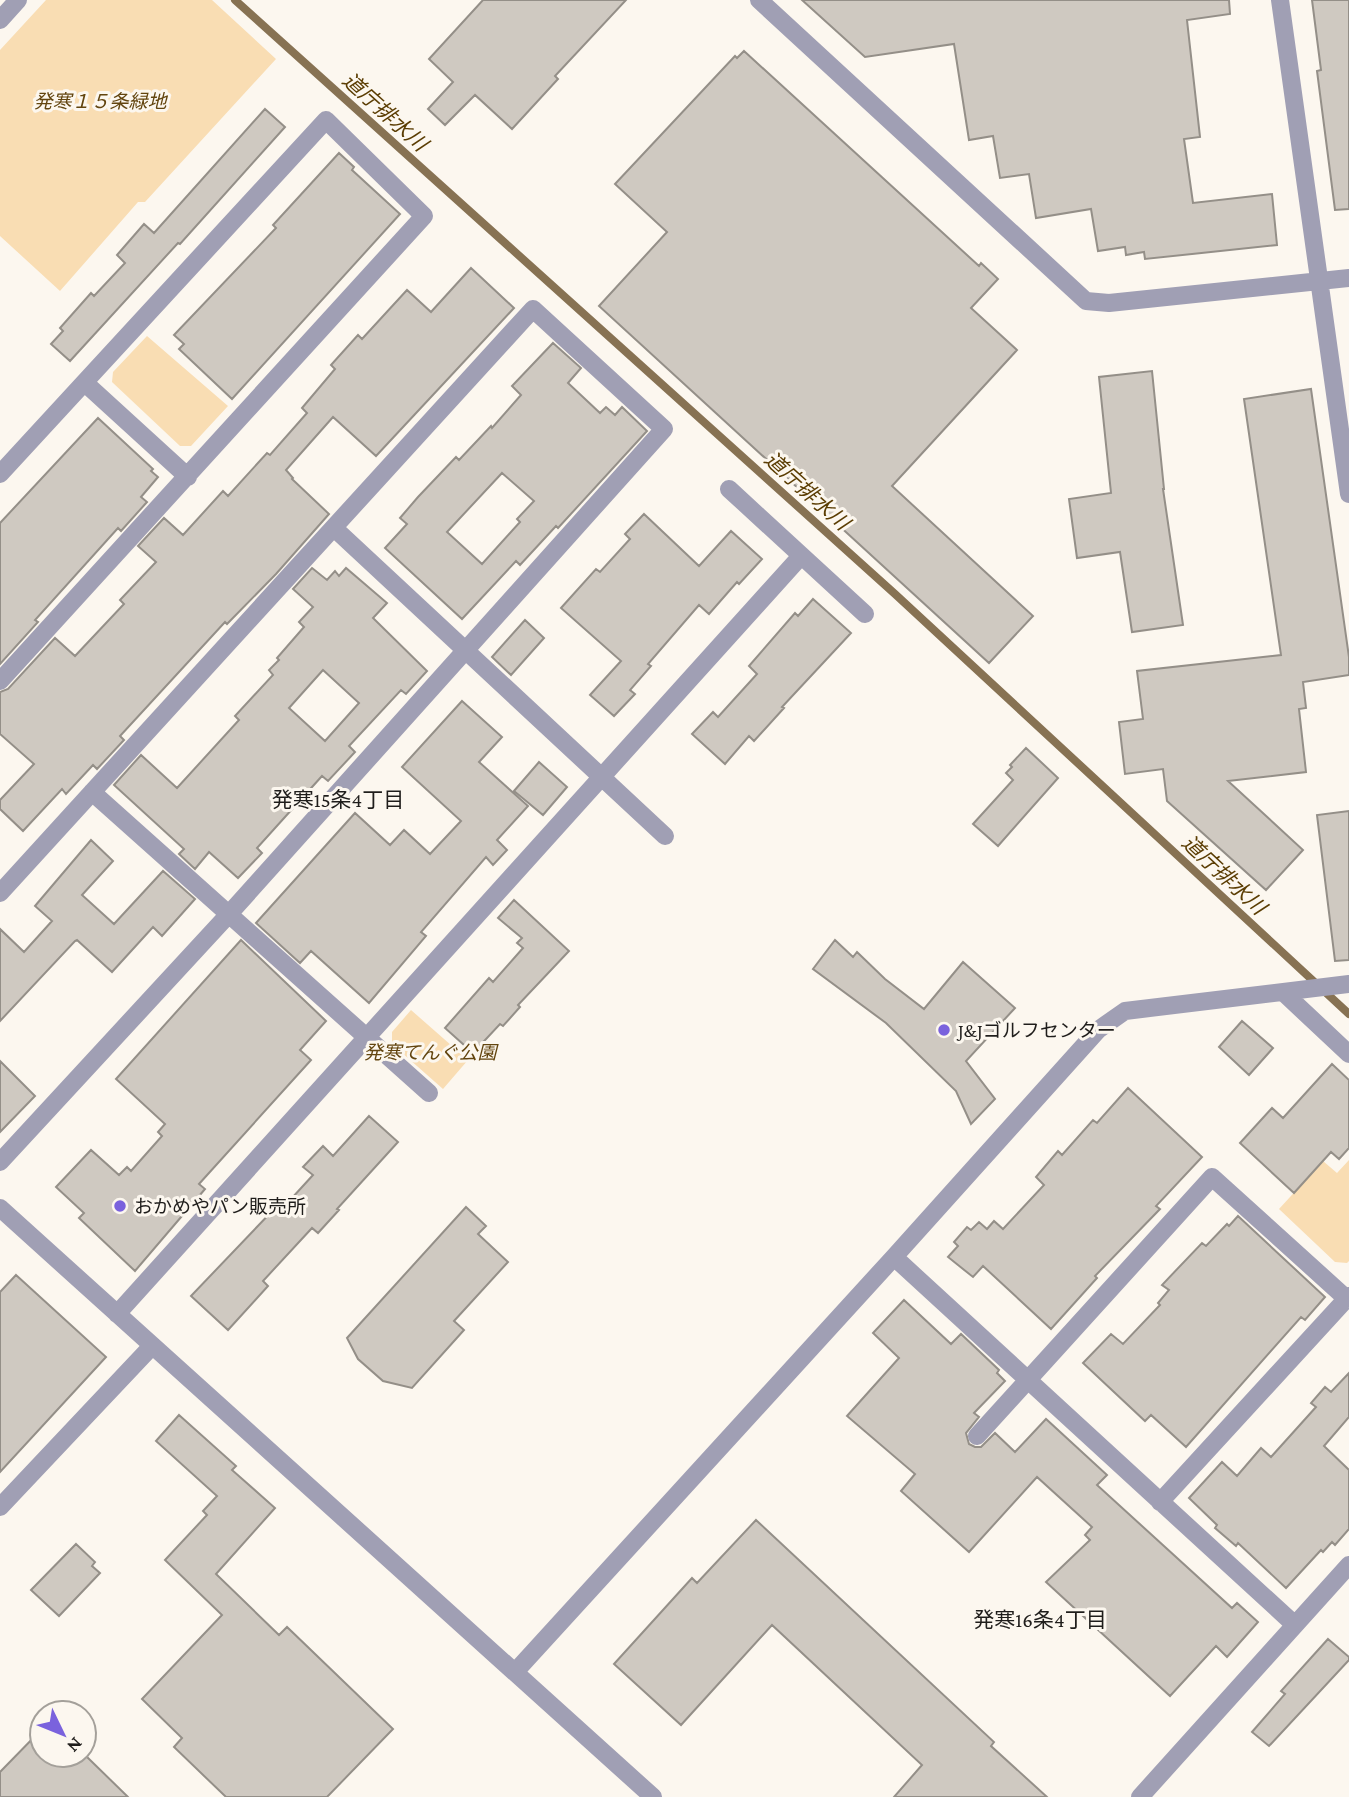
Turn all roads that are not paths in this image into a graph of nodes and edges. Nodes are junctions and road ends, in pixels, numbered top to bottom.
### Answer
1 (18, 0) edge
2 (759, 0) edge
3 (1280, 0) edge
4 (0, 20) edge
5 (1349, 278) edge
6 (1318, 281) junction
7 (85, 383) junction
8 (0, 474) edge
9 (188, 477) junction
10 (729, 489) dead end
11 (1349, 494) edge
12 (334, 528) junction
13 (801, 556) junction
14 (864, 614) dead end
15 (465, 651) junction
16 (0, 681) edge
17 (602, 778) junction
18 (92, 792) junction
19 (665, 836) dead end
20 (0, 893) edge
21 (229, 914) junction
22 (1348, 985) edge
23 (1292, 992) junction
24 (368, 1038) junction
25 (1349, 1054) edge
26 (429, 1093) dead end
27 (0, 1162) edge
28 (0, 1208) edge
29 (894, 1257) junction
30 (1348, 1297) edge
31 (117, 1314) junction
32 (152, 1346) junction
33 (1028, 1380) junction
34 (977, 1436) dead end
35 (1160, 1502) junction
36 (0, 1507) edge
37 (1349, 1566) edge
38 (1295, 1625) junction
39 (515, 1672) junction
40 (653, 1797) edge
41 (1140, 1797) edge

1 - 4 street
2 - 6 street
3 - 6 street
5 - 6 street
6 - 11 street
7 - 8 street
7 - 9 street
7 - 9 street
9 - 16 street
10 - 13 street
12 - 15 street
12 - 15 street
12 - 18 street
13 - 14 street
13 - 17 street
15 - 17 street
15 - 21 street
17 - 19 street
17 - 24 street
18 - 20 street
18 - 21 street
21 - 24 street
21 - 27 street
22 - 23 street
23 - 25 street
23 - 29 street
24 - 26 street
24 - 31 street
28 - 31 street
29 - 33 street
29 - 39 street
30 - 33 street
30 - 35 street
31 - 32 street
32 - 36 street
32 - 39 street
33 - 34 street
33 - 35 street
35 - 38 street
37 - 38 street
38 - 41 street
39 - 40 street

